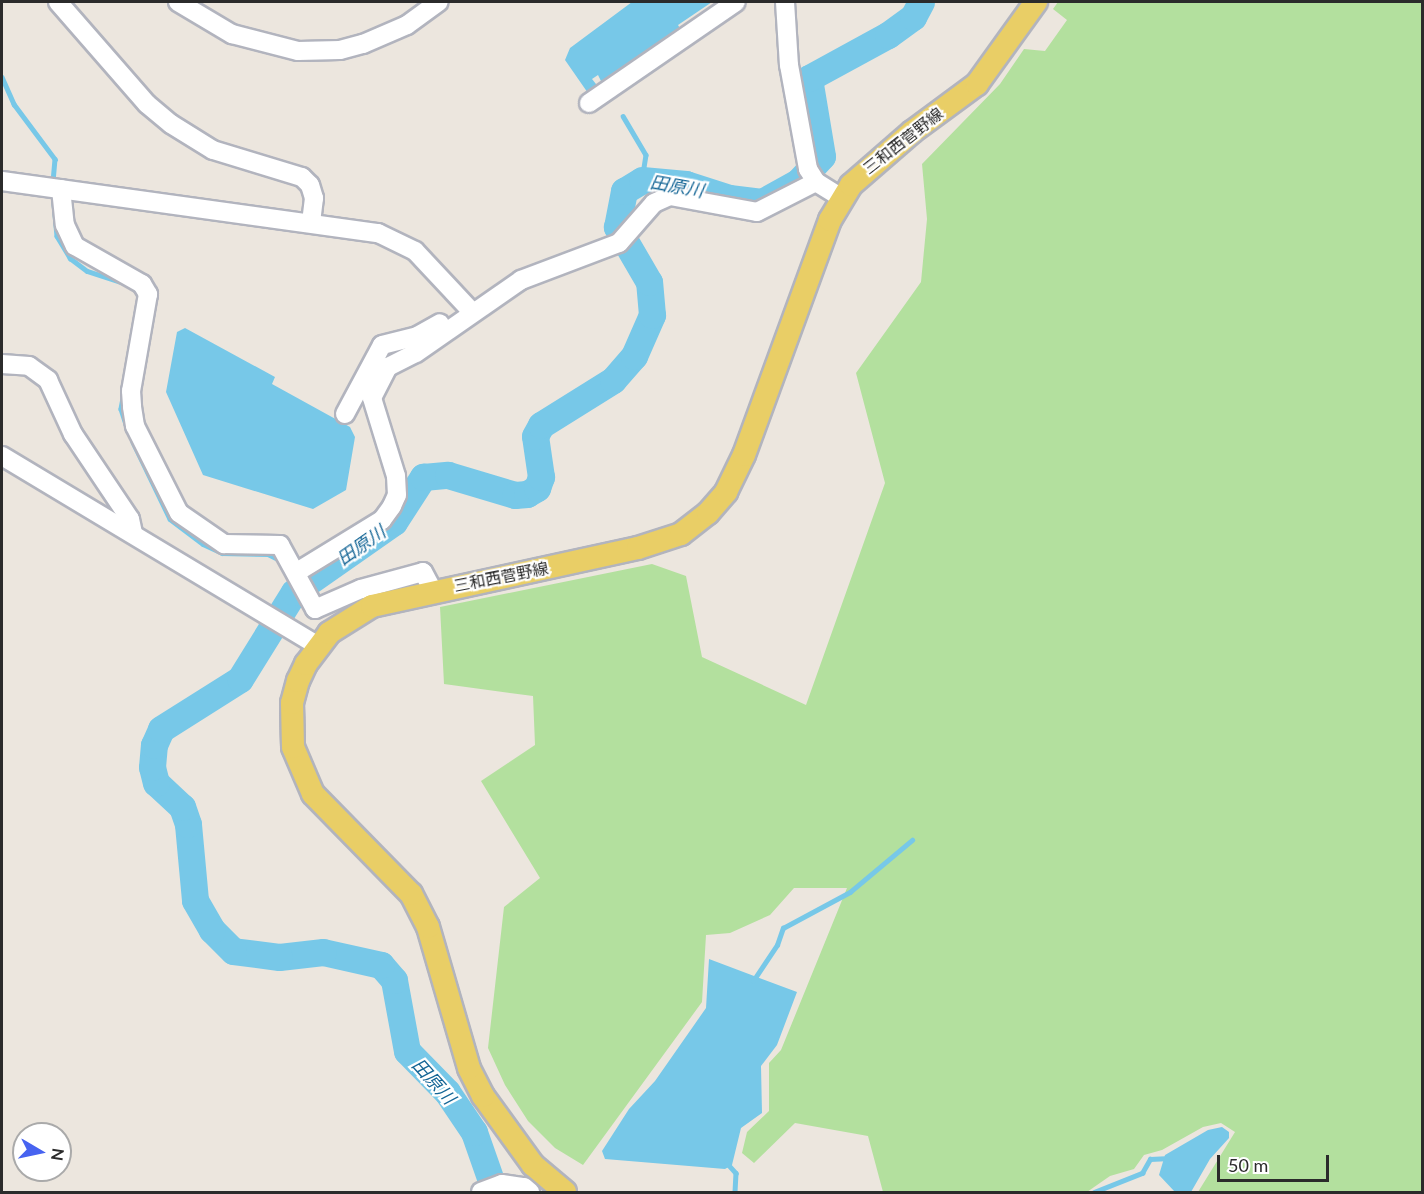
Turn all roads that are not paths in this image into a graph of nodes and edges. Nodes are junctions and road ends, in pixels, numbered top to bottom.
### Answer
1 (58, 2) edge
2 (178, 2) edge
3 (439, 2) edge
4 (736, 2) edge
5 (785, 2) edge
6 (1036, 2) edge
7 (589, 102) dead end
8 (812, 176) junction
9 (2, 181) edge
10 (55, 188) junction
11 (843, 199) junction
12 (311, 223) junction
13 (469, 308) junction
14 (2, 364) edge
15 (345, 414) dead end
16 (2, 456) edge
17 (134, 532) junction
18 (300, 579) junction
19 (433, 591) junction
20 (318, 646) junction
21 (482, 1191) edge
22 (530, 1192) edge
23 (565, 1192) edge

1 - 12 street
2 - 3 street
4 - 7 street
5 - 8 street
6 - 11 main road, 三和西菅野線
8 - 11 street
8 - 13 street
9 - 10 street
10 - 12 street
10 - 18 street
11 - 19 main road, 三和西菅野線
12 - 13 street
13 - 15 street
13 - 18 street
14 - 17 street
16 - 17 street
17 - 20 street
18 - 19 street
19 - 20 main road, 三和西菅野線
20 - 23 main road, 三和西菅野線
21 - 22 street

